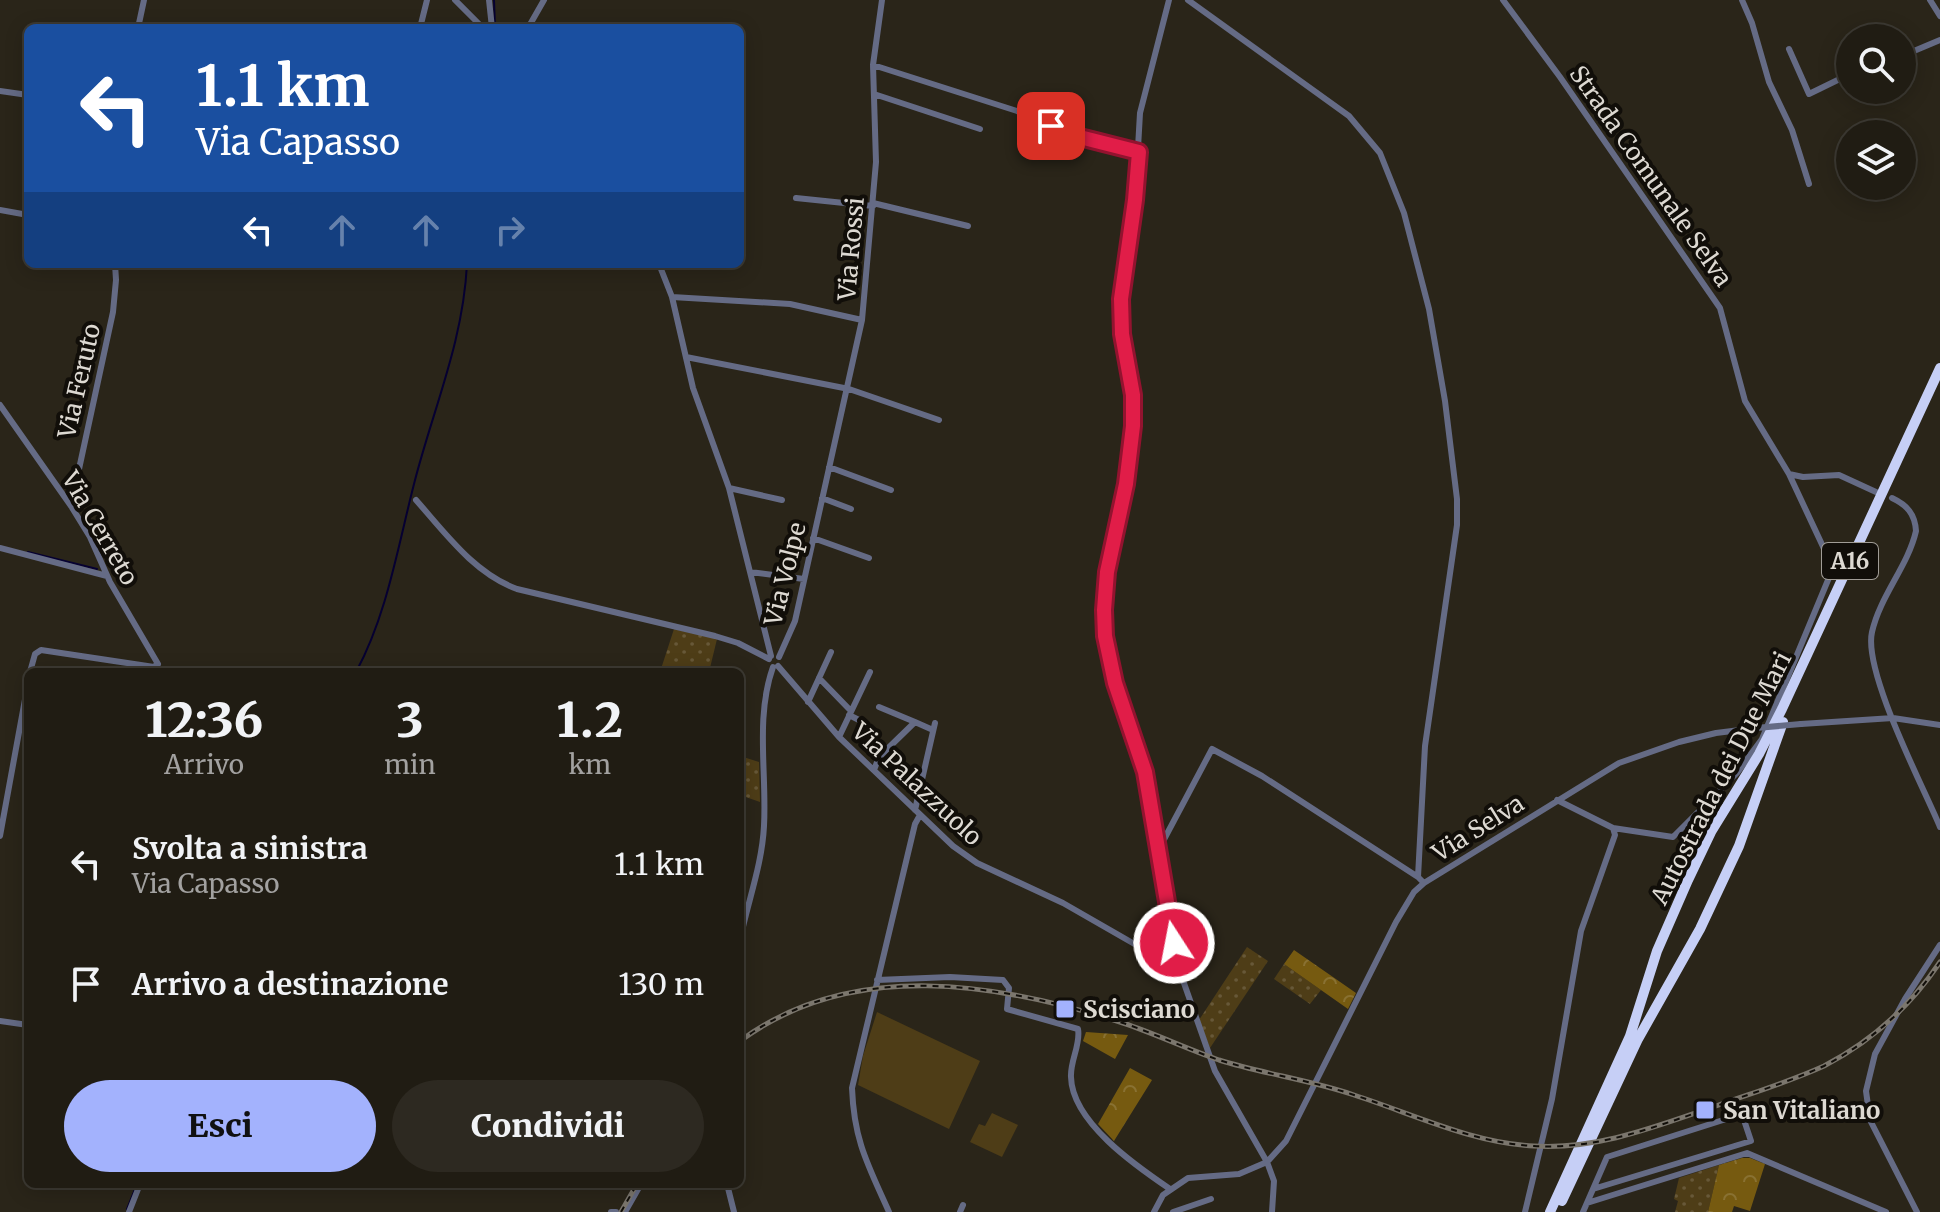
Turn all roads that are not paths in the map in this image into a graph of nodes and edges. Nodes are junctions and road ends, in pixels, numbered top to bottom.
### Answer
1 (144, 0) edge
2 (427, 0) edge
3 (455, 0) edge
4 (489, 0) edge
5 (544, 0) edge
6 (882, 0) edge
7 (1169, 0) edge
8 (1188, 0) edge
9 (1503, 0) edge
10 (1742, 0) edge
11 (1930, 0) edge
12 (1940, 16) edge
13 (139, 24) edge
14 (421, 24) edge
15 (477, 24) edge
16 (492, 24) edge
17 (530, 24) edge
18 (1940, 40) edge
19 (1789, 49) dead end
20 (1916, 50) edge
21 (873, 65) junction
22 (1836, 81) edge
23 (0, 91) edge
24 (24, 94) edge
25 (874, 94) junction
26 (980, 129) dead end
27 (1139, 152) junction
28 (1809, 184) dead end
29 (796, 198) dead end
30 (873, 204) junction
31 (0, 210) edge
32 (24, 214) edge
33 (968, 226) dead end
34 (115, 268) edge
35 (661, 268) edge
36 (672, 297) junction
37 (862, 320) junction
38 (686, 357) junction
39 (1940, 368) edge
40 (1940, 383) edge
41 (849, 389) junction
42 (0, 405) edge
43 (939, 420) dead end
44 (829, 467) junction
45 (1789, 474) junction
46 (729, 488) junction
47 (891, 490) dead end
48 (1876, 492) dead end
49 (822, 498) junction
50 (1892, 498) dead end
51 (416, 500) dead end
52 (782, 500) dead end
53 (71, 506) junction
54 (851, 509) dead end
55 (813, 538) junction
56 (0, 548) edge
57 (869, 558) dead end
58 (750, 572) junction
59 (107, 576) junction
60 (804, 579) junction
61 (831, 652) dead end
62 (773, 657) junction
63 (775, 666) junction
64 (31, 668) edge
65 (144, 668) edge
66 (157, 668) edge
67 (870, 672) dead end
68 (819, 678) junction
69 (808, 702) junction
70 (24, 705) edge
71 (879, 707) dead end
72 (850, 713) junction
73 (1893, 718) junction
74 (915, 722) junction
75 (867, 724) dead end
76 (1940, 725) edge
77 (839, 737) junction
78 (874, 770) junction
79 (1557, 800) junction
80 (917, 812) junction
81 (1940, 827) edge
82 (1613, 828) junction
83 (0, 836) edge
84 (1157, 848) junction
85 (1421, 880) junction
86 (744, 923) edge
87 (1940, 945) edge
88 (1179, 969) junction
89 (877, 980) junction
90 (0, 1021) edge
91 (24, 1024) edge
92 (1267, 1162) junction
93 (138, 1188) edge
94 (639, 1188) edge
95 (728, 1188) edge
96 (1170, 1189) junction
97 (1593, 1189) junction
98 (1211, 1199) dead end
99 (1587, 1203) junction
100 (129, 1212) edge
101 (625, 1212) edge
102 (734, 1212) edge
103 (889, 1212) edge
104 (1154, 1212) edge
105 (1173, 1212) edge
106 (1272, 1212) edge
107 (1525, 1212) edge
108 (1550, 1212) edge
109 (1557, 1212) edge
110 (1583, 1212) edge
111 (1886, 1212) edge
112 (1917, 1212) edge

1 - 13 street
2 - 14 street
3 - 15 street
4 - 16 street
5 - 17 street
6 - 21 street, Via Rossi
7 - 27 street
8 - 85 street
9 - 45 street, Strada Comunale Selva
10 - 28 street
11 - 12 street
18 - 20 street
19 - 22 street
21 - 25 street, Via Rossi
21 - 27 street
23 - 24 street
25 - 26 street
25 - 30 street, Via Rossi
27 - 84 street
29 - 30 street
30 - 33 street
30 - 37 street, Via Rossi
31 - 32 street
34 - 53 street, Via Feruto
35 - 36 street
36 - 37 street
36 - 38 street
37 - 41 street, Via Rossi
38 - 41 street
38 - 46 street
39 - 108 highway, Autostrada dei Due Mari / A16
40 - 109 highway, Autostrada dei Due Mari / A16
41 - 43 street
41 - 44 street, Via Rossi
42 - 53 street, Via Cerreto
44 - 47 street
44 - 49 street, Via Rossi
45 - 48 street
45 - 82 street, Strada Comunale Selva
46 - 52 street
46 - 58 street
49 - 54 street
49 - 55 street, Via Volpe
50 - 73 street
51 - 62 street
53 - 59 street, Via Cerreto
55 - 57 street
55 - 60 street, Via Volpe
56 - 59 street
58 - 60 street
58 - 62 street
59 - 66 street, Via Cerreto
60 - 62 street, Via Volpe
61 - 68 street
62 - 63 street, Via Palazzuolo
63 - 69 street, Via Palazzuolo
63 - 86 street
64 - 65 street
67 - 72 street
68 - 69 street
68 - 72 street
69 - 77 street, Via Palazzuolo
70 - 83 street
71 - 74 street
72 - 75 street
72 - 77 street
73 - 76 street
73 - 79 street, bridge
73 - 81 street
74 - 78 street
74 - 80 street
77 - 78 street, Via Palazzuolo
78 - 80 street, Via Palazzuolo
79 - 82 street, Via Selva
79 - 85 street, Via Selva
80 - 88 street, Via Palazzuolo
80 - 89 street
82 - 107 street
84 - 85 street
84 - 88 street
85 - 92 street, Via Selva
87 - 112 street
88 - 92 street
89 - 96 street
89 - 103 street
90 - 91 street
92 - 96 street
92 - 106 street
93 - 100 street
94 - 101 street
95 - 102 street
96 - 104 street
97 - 97 street
97 - 99 street
98 - 105 street
99 - 110 street
99 - 111 street

